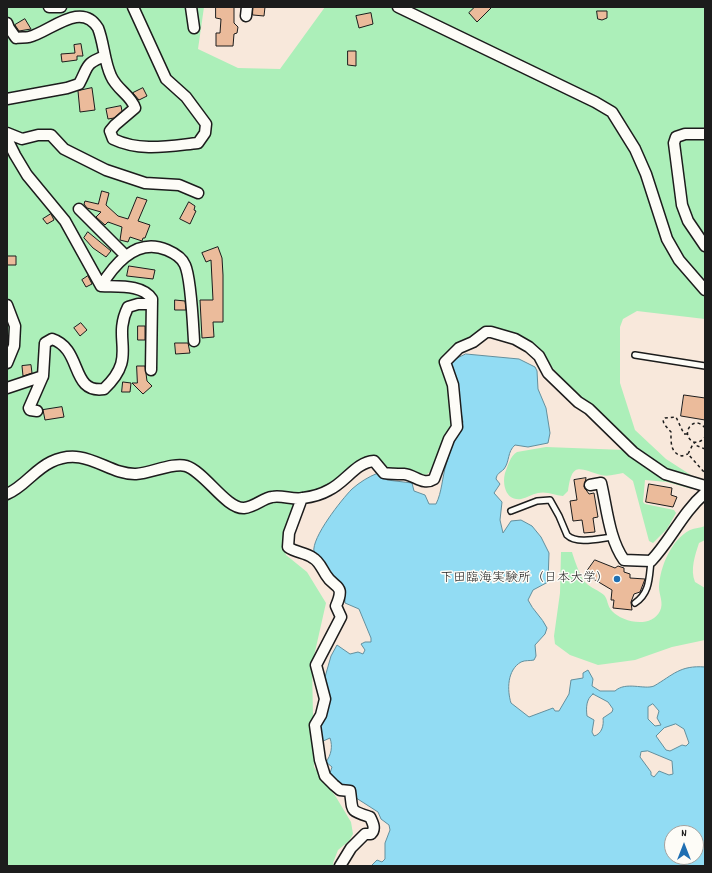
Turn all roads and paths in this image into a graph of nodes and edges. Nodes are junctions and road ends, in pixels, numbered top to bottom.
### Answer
1 (49, 7) edge
2 (60, 7) edge
3 (133, 7) edge
4 (191, 7) edge
5 (398, 7) edge
6 (7, 23) edge
7 (194, 28) dead end
8 (105, 56) junction
9 (7, 99) edge
10 (7, 133) edge
11 (705, 134) edge
12 (7, 139) edge
13 (198, 193) dead end
14 (79, 209) dead end
15 (705, 246) edge
16 (125, 255) junction
17 (102, 286) junction
18 (705, 290) edge
19 (152, 304) junction
20 (7, 305) edge
21 (194, 341) dead end
22 (635, 355) dead end
23 (7, 363) edge
24 (705, 366) edge
25 (151, 370) dead end
26 (43, 376) junction
27 (7, 388) edge
28 (37, 411) dead end
29 (705, 428) edge
30 (687, 434) junction
31 (705, 437) edge
32 (694, 442) junction
33 (705, 449) edge
34 (688, 454) junction
35 (705, 473) edge
36 (590, 485) dead end
37 (705, 486) edge
38 (705, 493) edge
39 (7, 494) edge
40 (302, 498) junction
41 (511, 511) dead end
42 (614, 537) junction
43 (651, 561) junction
44 (635, 603) dead end
45 (340, 866) edge

1 - 2 street
3 - 8 street
4 - 7 street
5 - 18 street
6 - 8 street
8 - 9 street
10 - 13 street
11 - 15 street
12 - 17 street
14 - 16 street
16 - 17 street
16 - 21 street
17 - 19 street
19 - 25 street
19 - 26 street
20 - 23 street
22 - 24 lane
26 - 27 street
26 - 28 street
29 - 30 path
30 - 32 path
30 - 34 path
31 - 32 path
32 - 33 path
32 - 34 path
34 - 35 path
36 - 42 street
37 - 40 street
38 - 43 street
39 - 40 street
40 - 45 street
41 - 42 lane
42 - 43 street
43 - 44 lane

